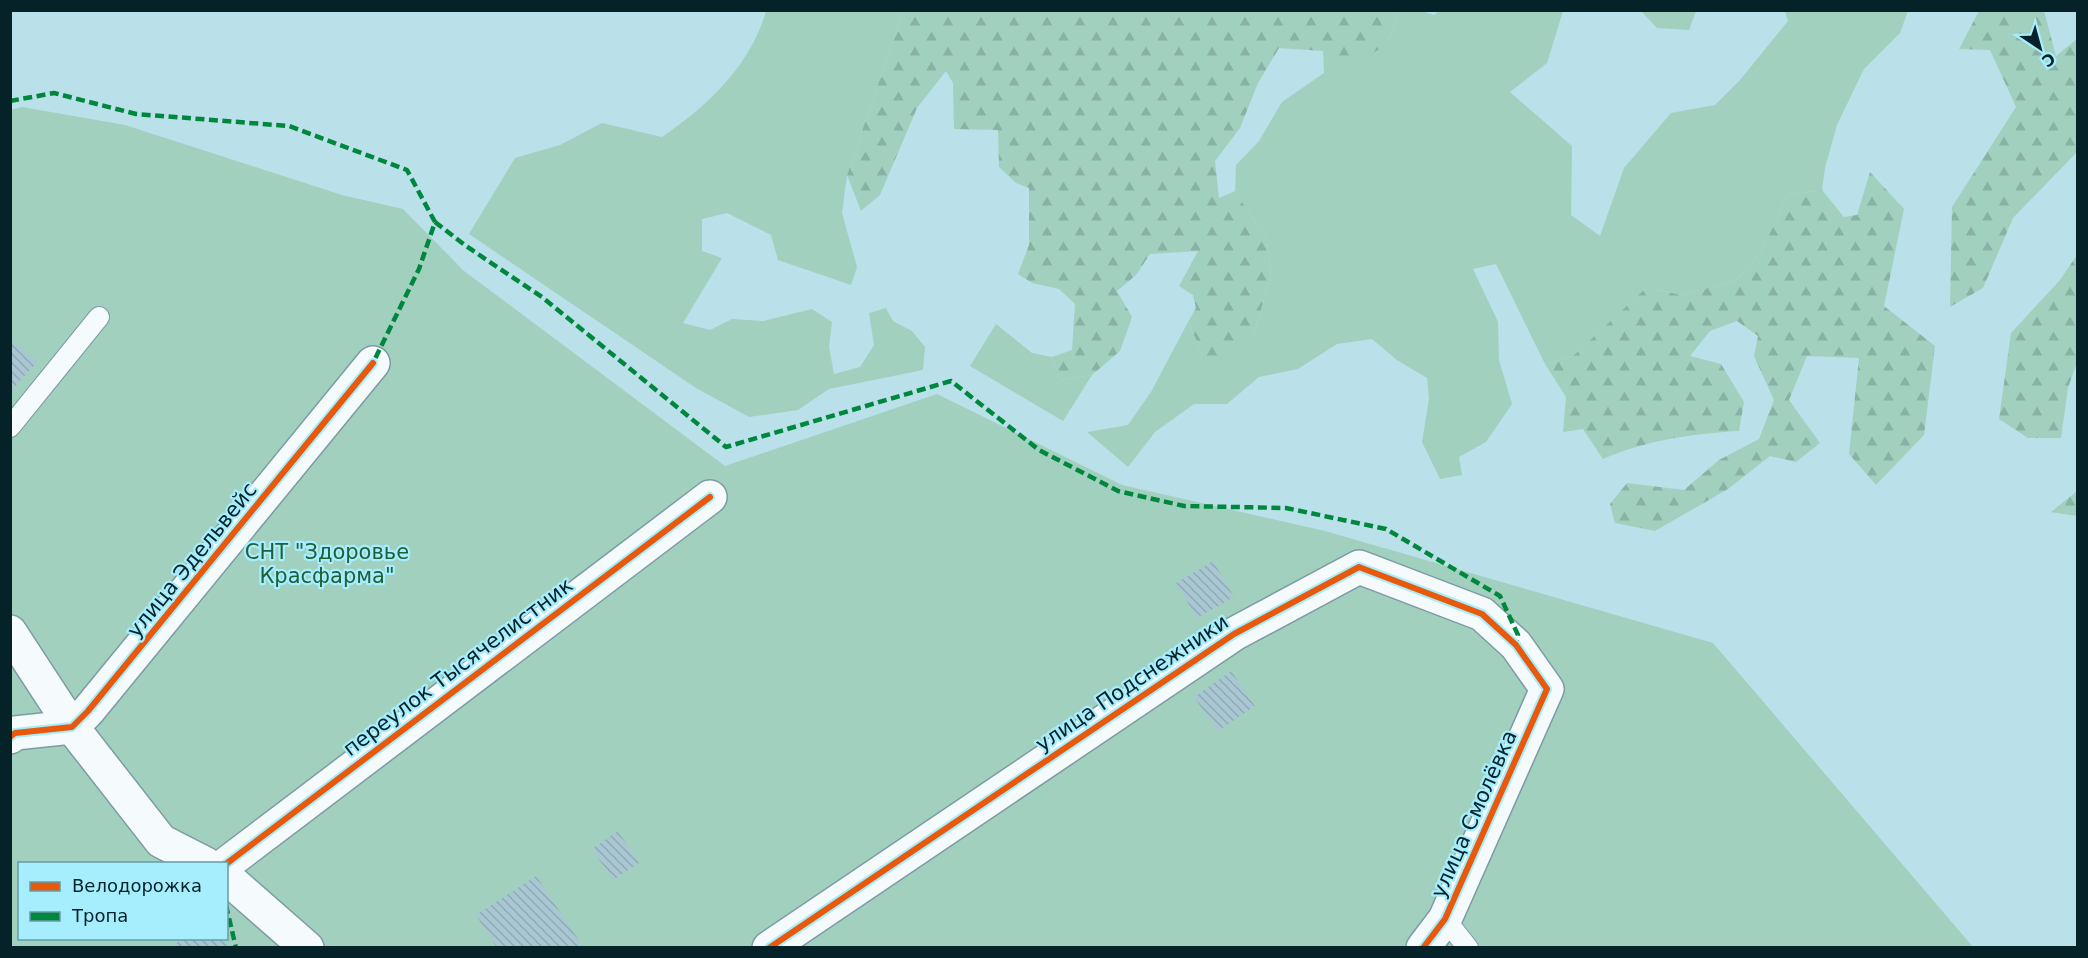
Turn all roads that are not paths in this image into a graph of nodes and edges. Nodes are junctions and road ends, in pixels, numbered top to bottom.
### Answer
1 (99, 317) dead end
2 (373, 363) dead end
3 (10, 427) edge
4 (710, 497) dead end
5 (10, 632) edge
6 (1547, 689) joint
7 (72, 727) junction
8 (10, 737) edge
9 (202, 862) edge
10 (228, 862) edge
11 (228, 879) edge
12 (1445, 919) junction
13 (308, 948) edge
14 (769, 948) edge
15 (1423, 948) edge
16 (1468, 948) edge

1 - 3 lane
2 - 7 street, улица Эдельвейс
4 - 10 street, переулок Тысячелистник
5 - 7 street
6 - 12 street, улица Смолёвка
6 - 14 street, улица Подснежники
7 - 8 street
7 - 9 street
11 - 13 street
12 - 15 street, улица Смолёвка
12 - 16 lane

